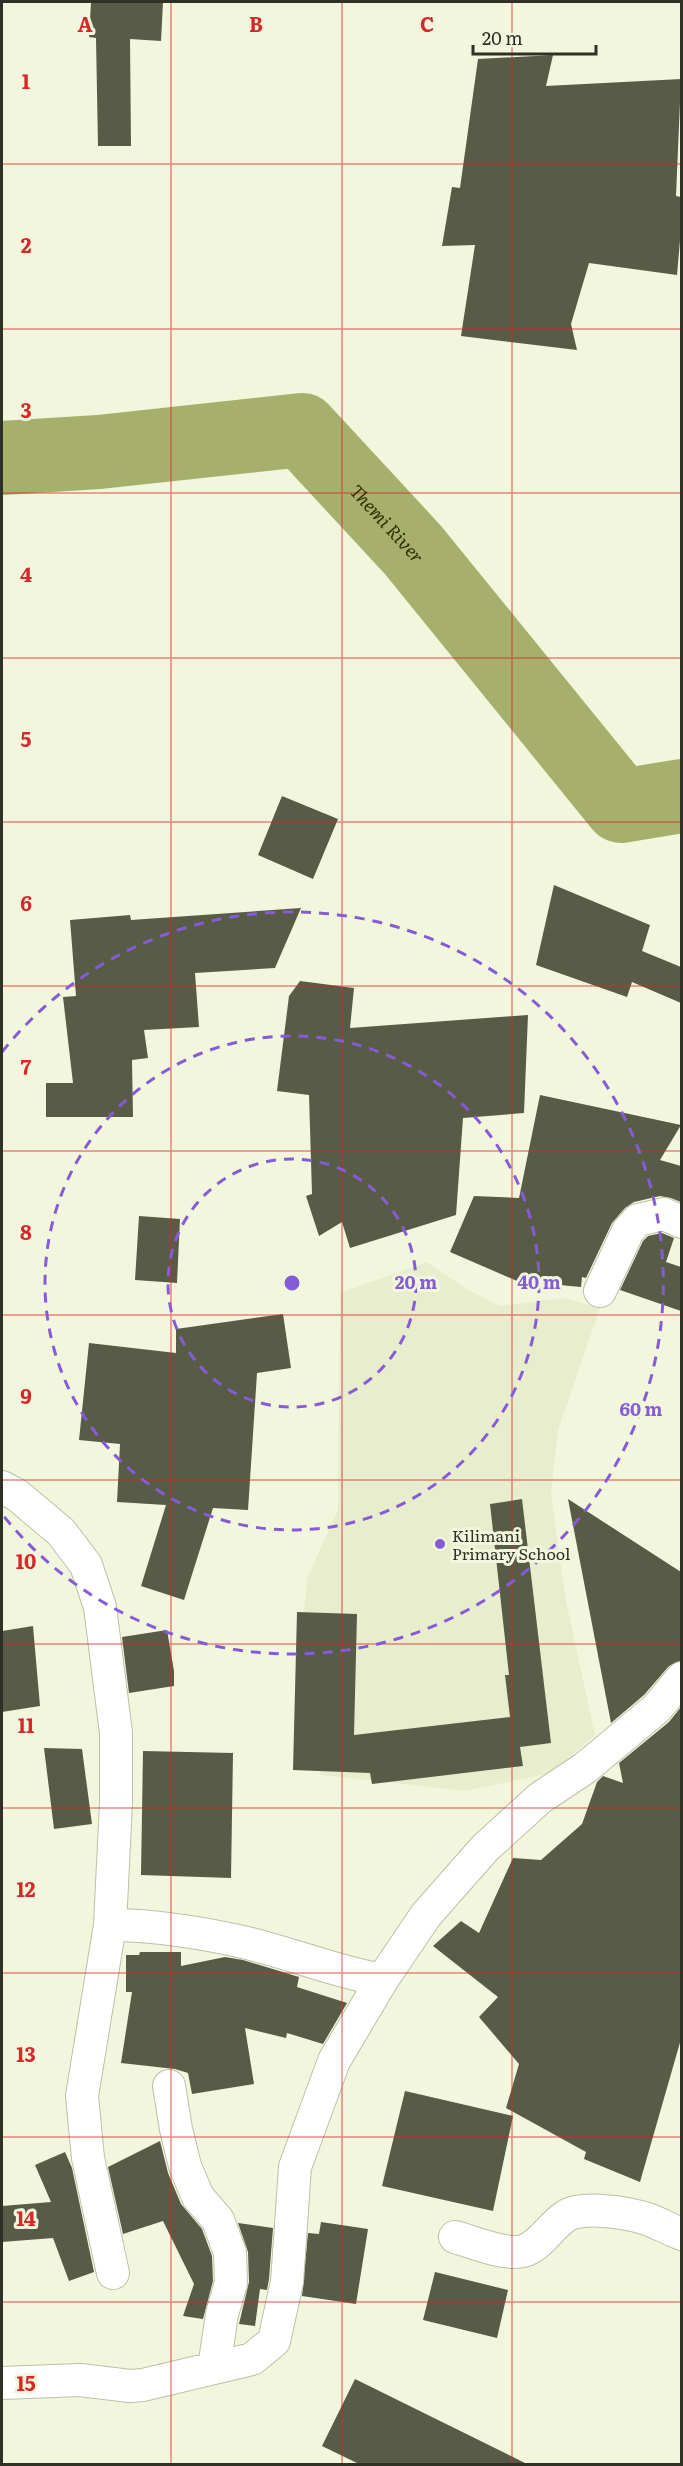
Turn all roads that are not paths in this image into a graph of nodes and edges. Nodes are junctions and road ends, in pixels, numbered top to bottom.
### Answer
1 (681, 1222) edge
2 (600, 1290) dead end
3 (2, 1487) edge
4 (681, 1678) edge
5 (110, 1925) junction
6 (382, 1980) junction
7 (169, 2086) dead end
8 (681, 2235) edge
9 (455, 2237) dead end
10 (113, 2273) dead end
11 (214, 2368) junction
12 (2, 2383) edge

1 - 2 street
3 - 5 street
4 - 6 street
5 - 6 street
5 - 10 street
6 - 11 street
7 - 11 street
8 - 9 street
11 - 12 street

